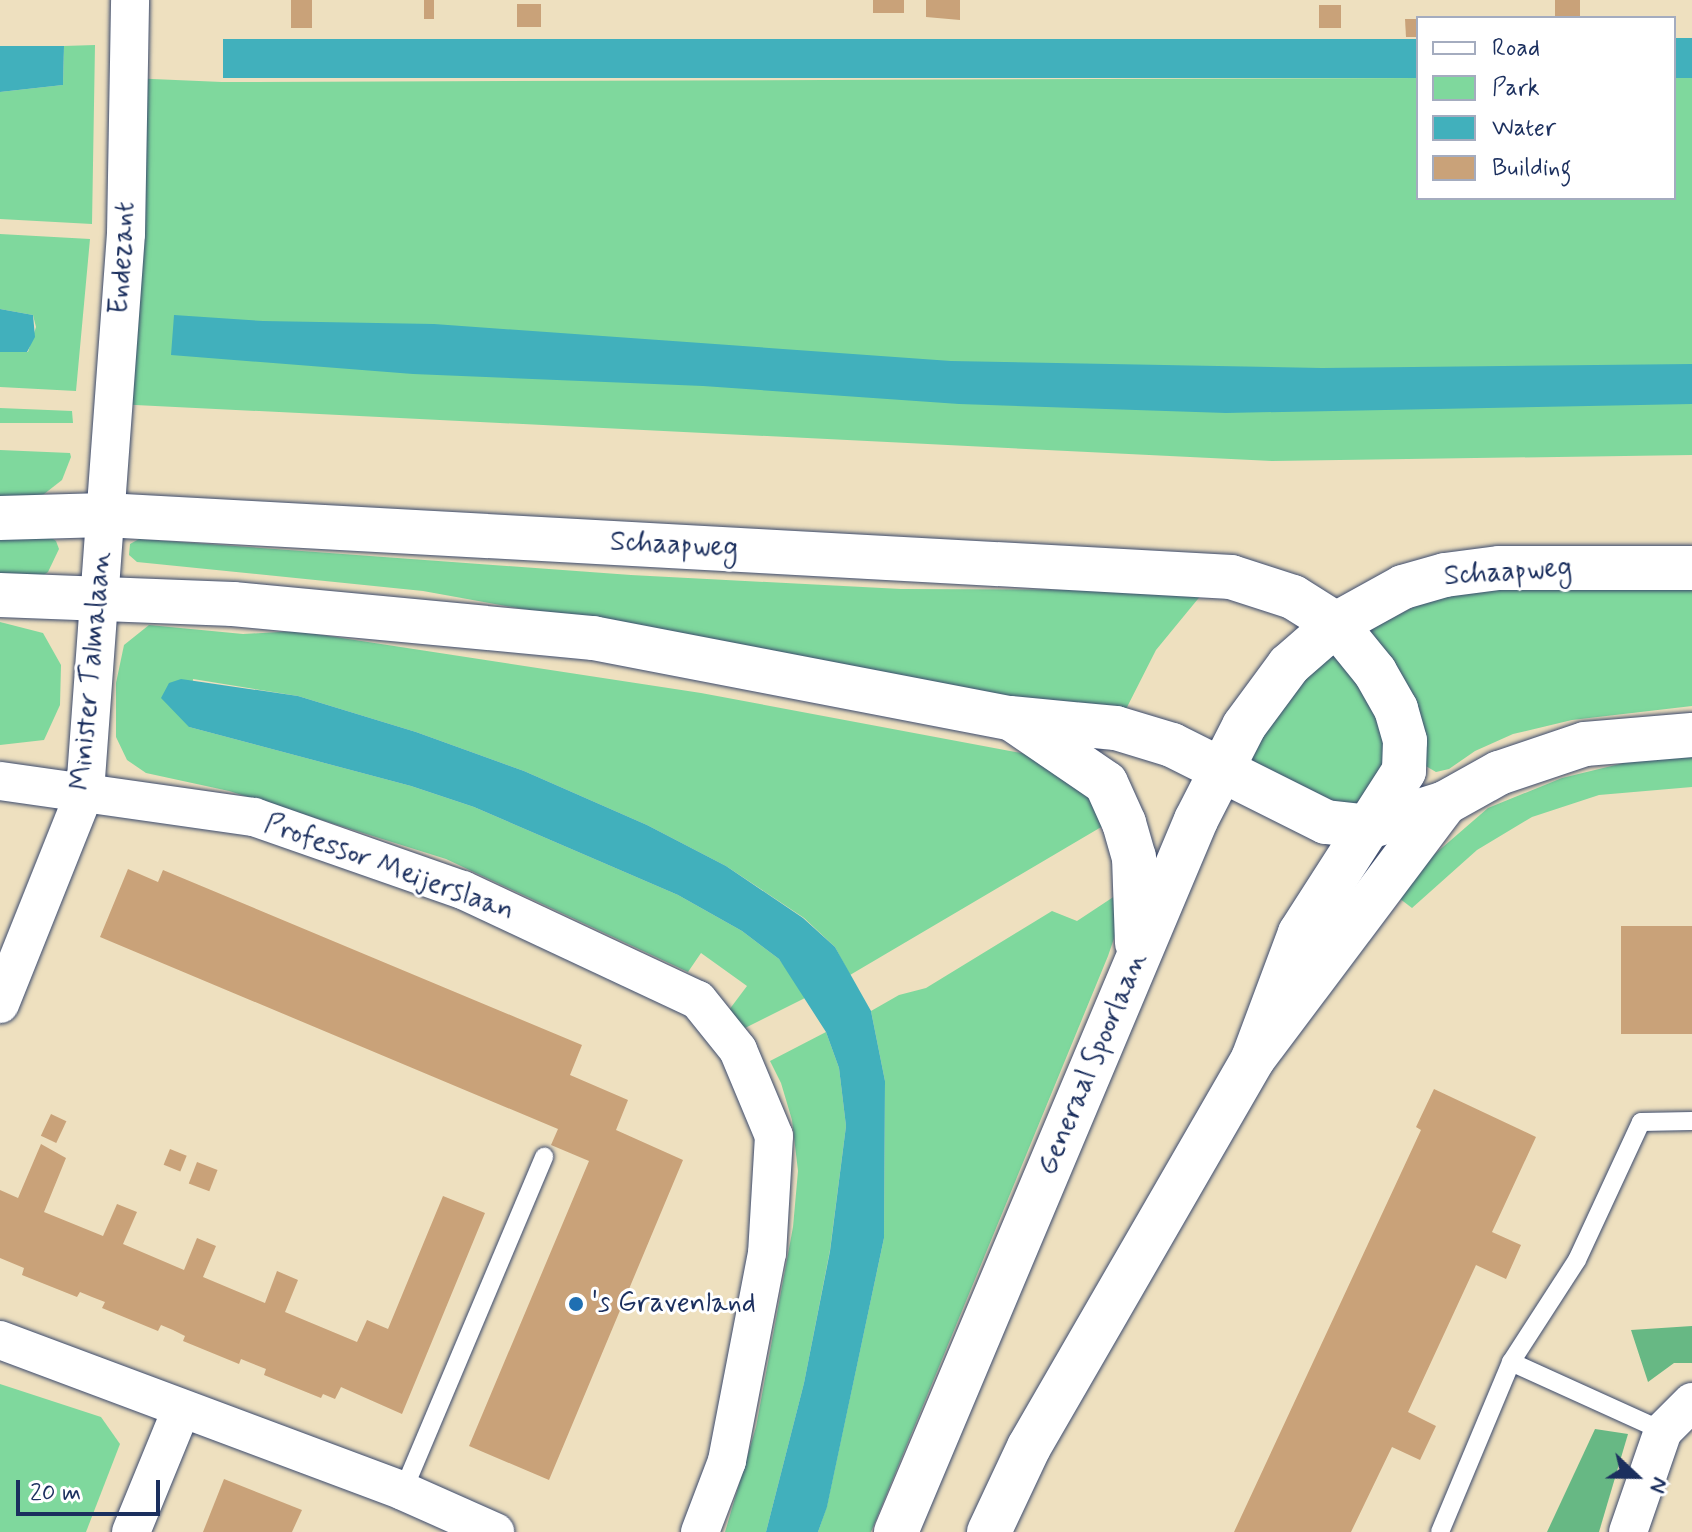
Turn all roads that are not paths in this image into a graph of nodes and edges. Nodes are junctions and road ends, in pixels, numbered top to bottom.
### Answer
1 (130, 0) edge
2 (105, 515) junction
3 (0, 518) edge
4 (1692, 568) edge
5 (0, 595) edge
6 (98, 597) junction
7 (1336, 624) junction
8 (1010, 718) junction
9 (1692, 735) edge
10 (1221, 770) junction
11 (0, 781) edge
12 (85, 792) junction
13 (1445, 803) junction
14 (1369, 827) junction
15 (1136, 964) junction
16 (0, 1004) edge
17 (1253, 1059) junction
18 (1692, 1121) edge
19 (544, 1157) dead end
20 (0, 1340) edge
21 (1511, 1362) junction
22 (1692, 1402) edge
23 (181, 1410) junction
24 (1663, 1431) junction
25 (403, 1491) junction
26 (131, 1532) edge
27 (495, 1532) edge
28 (700, 1532) edge
29 (896, 1532) edge
30 (989, 1532) edge
31 (1440, 1532) edge
32 (1628, 1532) edge

1 - 2 street, Endezant
2 - 3 street, Schaapweg
2 - 6 street, Minister Talmalaan
2 - 7 street, Schaapweg
4 - 7 street, Schaapweg
5 - 6 street
6 - 8 street
6 - 12 street, Minister Talmalaan
7 - 10 street, Generaal Spoorlaan
7 - 14 street, Schaapweg
8 - 10 street
8 - 15 street
9 - 13 street
10 - 14 street
10 - 15 street, Generaal Spoorlaan
11 - 12 street, Professor Meijerslaan
12 - 16 street, Minister Talmalaan
12 - 28 street, Professor Meijerslaan
13 - 14 street
13 - 17 street
14 - 17 street, Schaapweg
15 - 29 street, Generaal Spoorlaan
17 - 30 street
18 - 21 lane
19 - 25 lane
20 - 23 street
21 - 24 lane
21 - 31 lane
22 - 24 street
23 - 25 street
23 - 26 street
24 - 32 street
25 - 27 street

